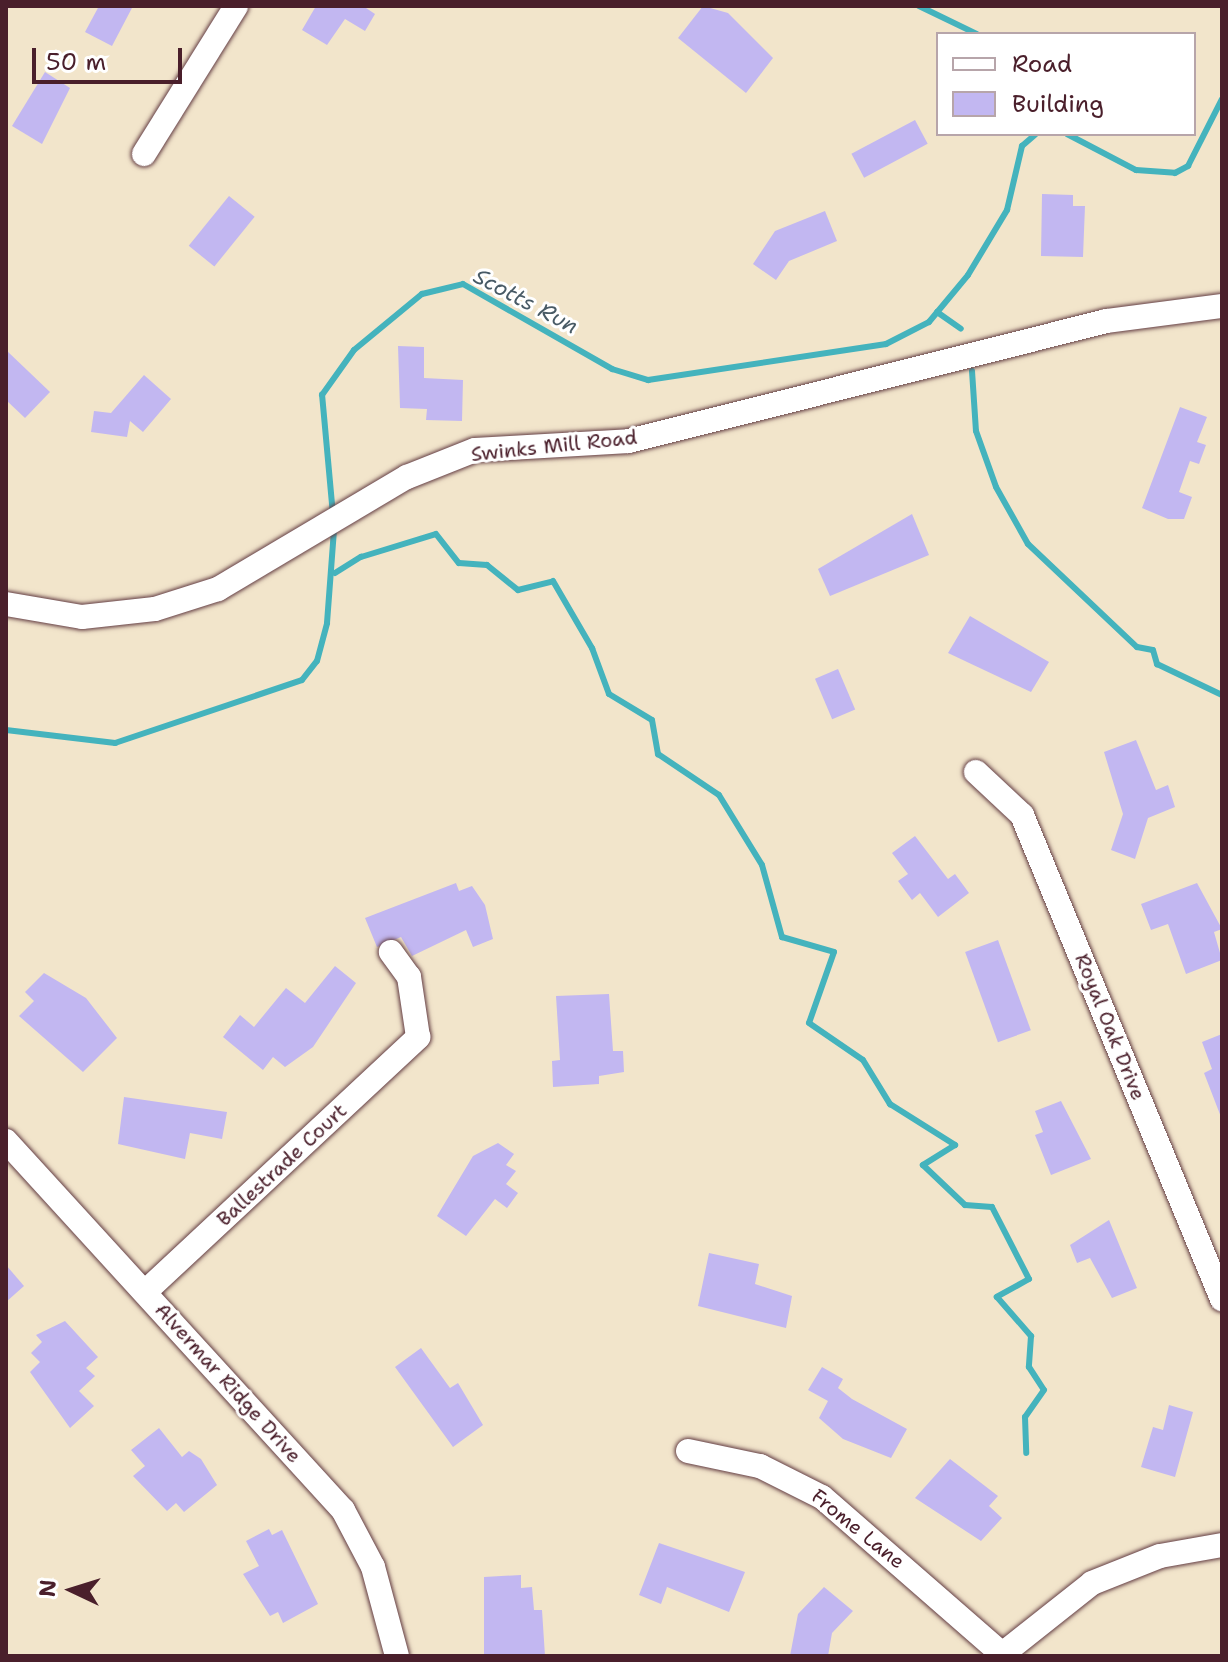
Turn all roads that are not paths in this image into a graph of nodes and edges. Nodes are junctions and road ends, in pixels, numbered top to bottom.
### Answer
1 (236, 6) edge
2 (144, 154) dead end
3 (1222, 306) edge
4 (6, 604) edge
5 (976, 772) dead end
6 (391, 952) dead end
7 (6, 1141) edge
8 (145, 1292) junction
9 (1222, 1299) edge
10 (688, 1451) dead end
11 (1222, 1545) edge
12 (1001, 1655) edge
13 (397, 1656) edge

1 - 2 street
3 - 4 street, Swinks Mill Road
5 - 9 street, Royal Oak Drive
6 - 8 street, Ballestrade Court
7 - 8 street, Alvermar Ridge Drive
8 - 13 street, Alvermar Ridge Drive
10 - 12 street, Frome Lane
11 - 12 street

